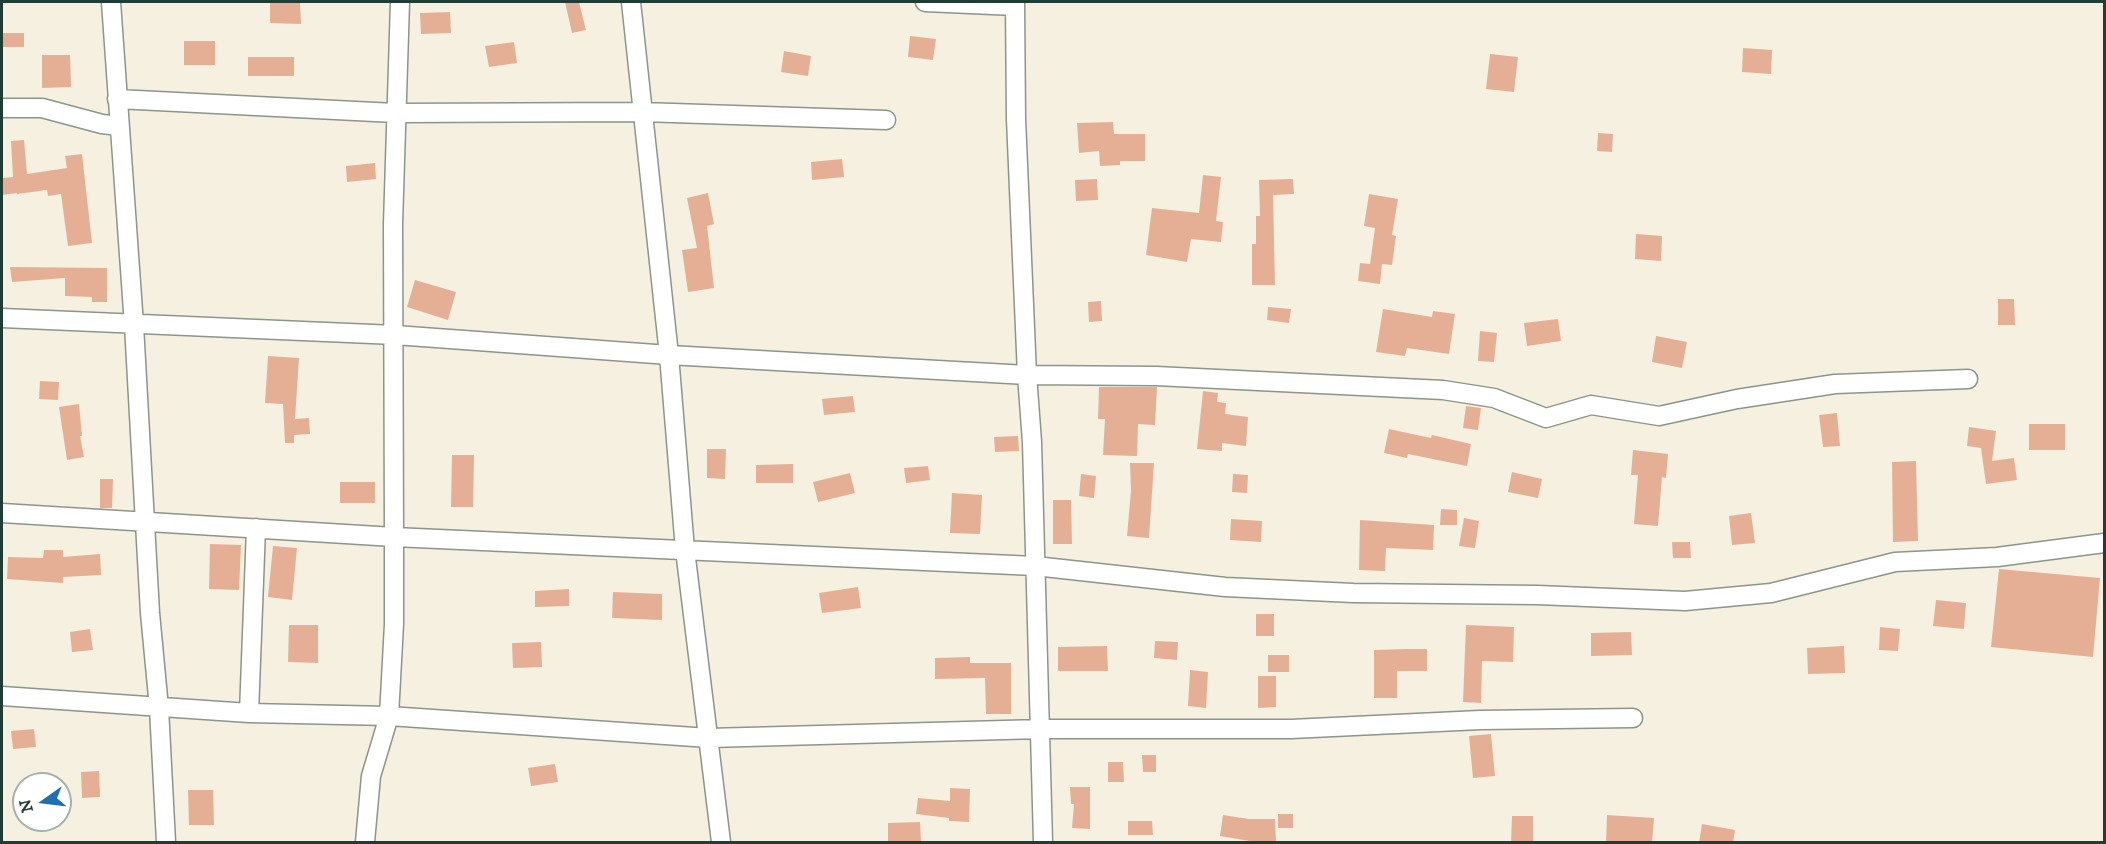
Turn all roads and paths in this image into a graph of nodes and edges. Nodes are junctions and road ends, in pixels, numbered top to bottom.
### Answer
1 (111, 2) edge
2 (400, 2) edge
3 (631, 2) edge
4 (925, 2) edge
5 (1015, 4) edge
6 (117, 99) junction
7 (2, 108) edge
8 (642, 112) junction
9 (395, 113) junction
10 (886, 120) dead end
11 (119, 126) junction
12 (2, 318) edge
13 (134, 325) junction
14 (395, 335) junction
15 (669, 355) junction
16 (1028, 375) junction
17 (1968, 379) dead end
18 (2, 513) edge
19 (144, 523) junction
20 (256, 528) junction
21 (394, 537) junction
22 (2104, 543) edge
23 (685, 550) junction
24 (1035, 566) junction
25 (2, 696) edge
26 (159, 708) junction
27 (249, 713) junction
28 (389, 716) junction
29 (1633, 718) dead end
30 (1041, 729) junction
31 (709, 738) junction
32 (166, 843) edge
33 (365, 843) edge
34 (721, 843) edge
35 (1043, 843) edge

1 - 6 street
2 - 9 street
3 - 8 street
4 - 5 street
5 - 16 street
6 - 9 street
6 - 11 street
7 - 11 street
8 - 9 street
8 - 10 street
8 - 15 street
9 - 14 street
11 - 13 street
12 - 13 street
13 - 14 street
13 - 19 street
14 - 15 street
14 - 21 street
15 - 16 street
15 - 23 street
16 - 17 street
16 - 24 street
18 - 19 street
19 - 20 street
19 - 26 street
20 - 21 street
20 - 27 street
21 - 23 street
21 - 28 street
22 - 24 street
23 - 24 street
23 - 31 street
24 - 30 street
25 - 26 street
26 - 27 street
26 - 32 street
27 - 28 street
28 - 31 street
28 - 33 street
29 - 30 street
30 - 31 street
30 - 35 street
31 - 34 street

